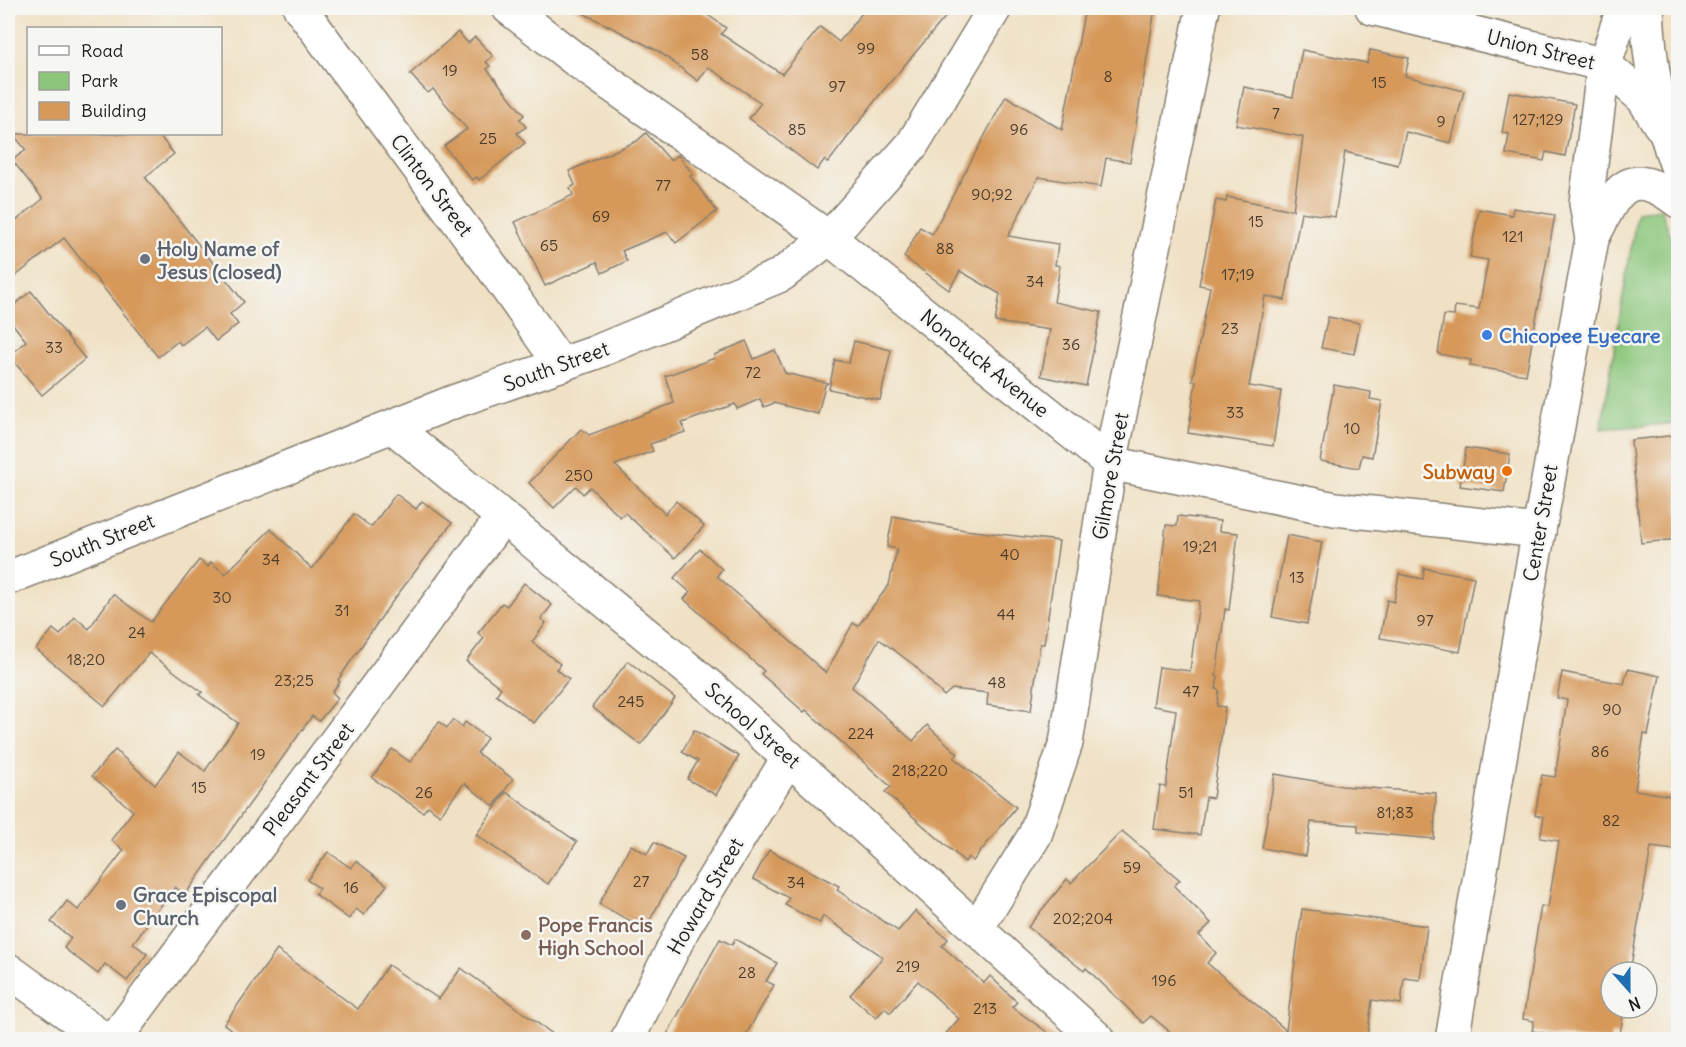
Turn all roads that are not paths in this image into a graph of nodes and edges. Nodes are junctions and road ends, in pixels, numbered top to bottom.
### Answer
1 (300, 8) edge
2 (509, 8) edge
3 (995, 8) edge
4 (1203, 8) edge
5 (1372, 8) edge
6 (1623, 8) edge
7 (1647, 8) edge
8 (1605, 65) junction
9 (1665, 134) junction
10 (1678, 169) edge
11 (1678, 201) edge
12 (829, 238) junction
13 (1592, 239) junction
14 (561, 365) junction
15 (393, 427) junction
16 (1110, 464) junction
17 (502, 518) junction
18 (1539, 531) junction
19 (8, 578) edge
20 (789, 757) junction
21 (978, 928) junction
22 (8, 970) edge
23 (105, 1040) edge
24 (114, 1040) edge
25 (627, 1040) edge
26 (1099, 1040) edge
27 (1452, 1040) edge

1 - 14 street, Clinton Street
2 - 12 street, Nonotuck Avenue
3 - 12 street, South Street
4 - 16 street, Gilmore Street
5 - 8 street, Union Street
6 - 8 street, Center Street
7 - 9 street
8 - 9 street
8 - 13 street, Center Street
9 - 10 street
11 - 13 street
12 - 14 street, South Street
12 - 16 street, Nonotuck Avenue
13 - 18 street, Center Street
14 - 15 street, South Street
15 - 17 street, School Street
15 - 19 street, South Street
16 - 18 street, Nonotuck Avenue
16 - 21 street, Gilmore Street
17 - 20 street, School Street
17 - 24 street, Pleasant Street
18 - 27 street, Center Street
20 - 21 street, School Street
20 - 25 street, Howard Street
21 - 26 street, School Street
22 - 23 street

